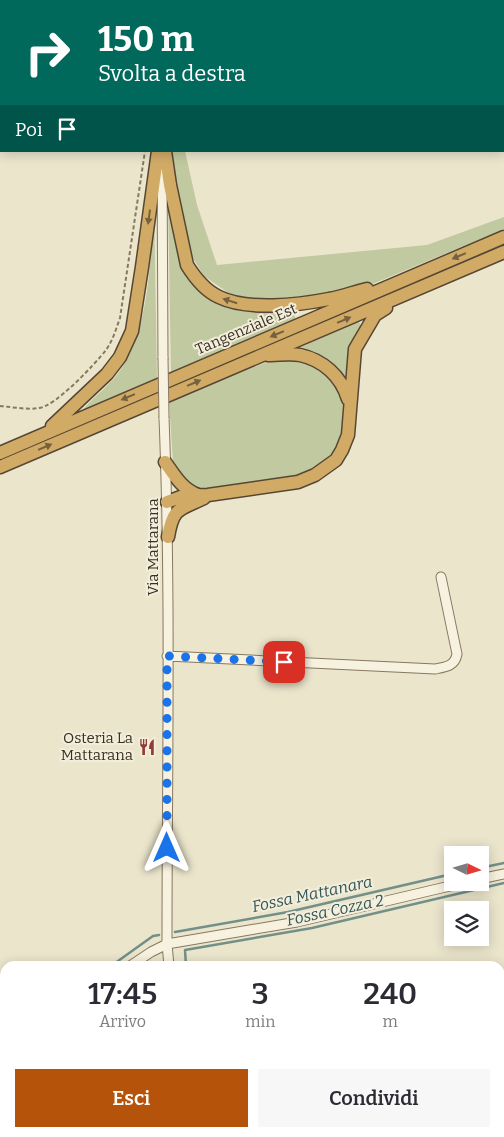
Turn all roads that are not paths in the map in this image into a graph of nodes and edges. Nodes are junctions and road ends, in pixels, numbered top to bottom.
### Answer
1 (161, 152) edge
2 (161, 152) edge
3 (161, 152) edge
4 (504, 237) edge
5 (504, 252) edge
6 (415, 276) junction
7 (445, 277) junction
8 (261, 355) junction
9 (350, 406) junction
10 (45, 433) junction
11 (0, 453) edge
12 (165, 462) junction
13 (0, 467) edge
14 (208, 496) junction
15 (167, 502) junction
16 (183, 507) junction
17 (168, 537) junction
18 (442, 576) dead end
19 (167, 656) junction
20 (504, 874) edge
21 (489, 877) edge
22 (444, 887) edge
23 (167, 944) junction
24 (138, 961) edge
25 (169, 961) edge

6 -> 1 highway
2 - 12 street, Via Mattarana, bridge
3 -> 10 highway
4 -> 6 highway, Tangenziale Est
5 - 7 highway, Tangenziale Est
6 -> 10 highway, Tangenziale Est
8 -> 7 highway, Tangenziale Est
7 - 9 highway
8 - 9 highway
13 -> 8 highway, Tangenziale Est
9 - 14 highway
10 - 11 highway, Tangenziale Est
12 - 14 highway
12 - 15 street, Via Mattarana
14 - 15 highway
14 - 16 highway
15 - 16 highway
15 - 17 street, Via Mattarana
16 - 17 highway
17 - 19 street, Via Mattarana
18 - 19 street
19 - 23 street, Via Mattarana
20 - 21 street
22 - 23 street
23 - 24 street
23 - 25 street, Via Mattarana

